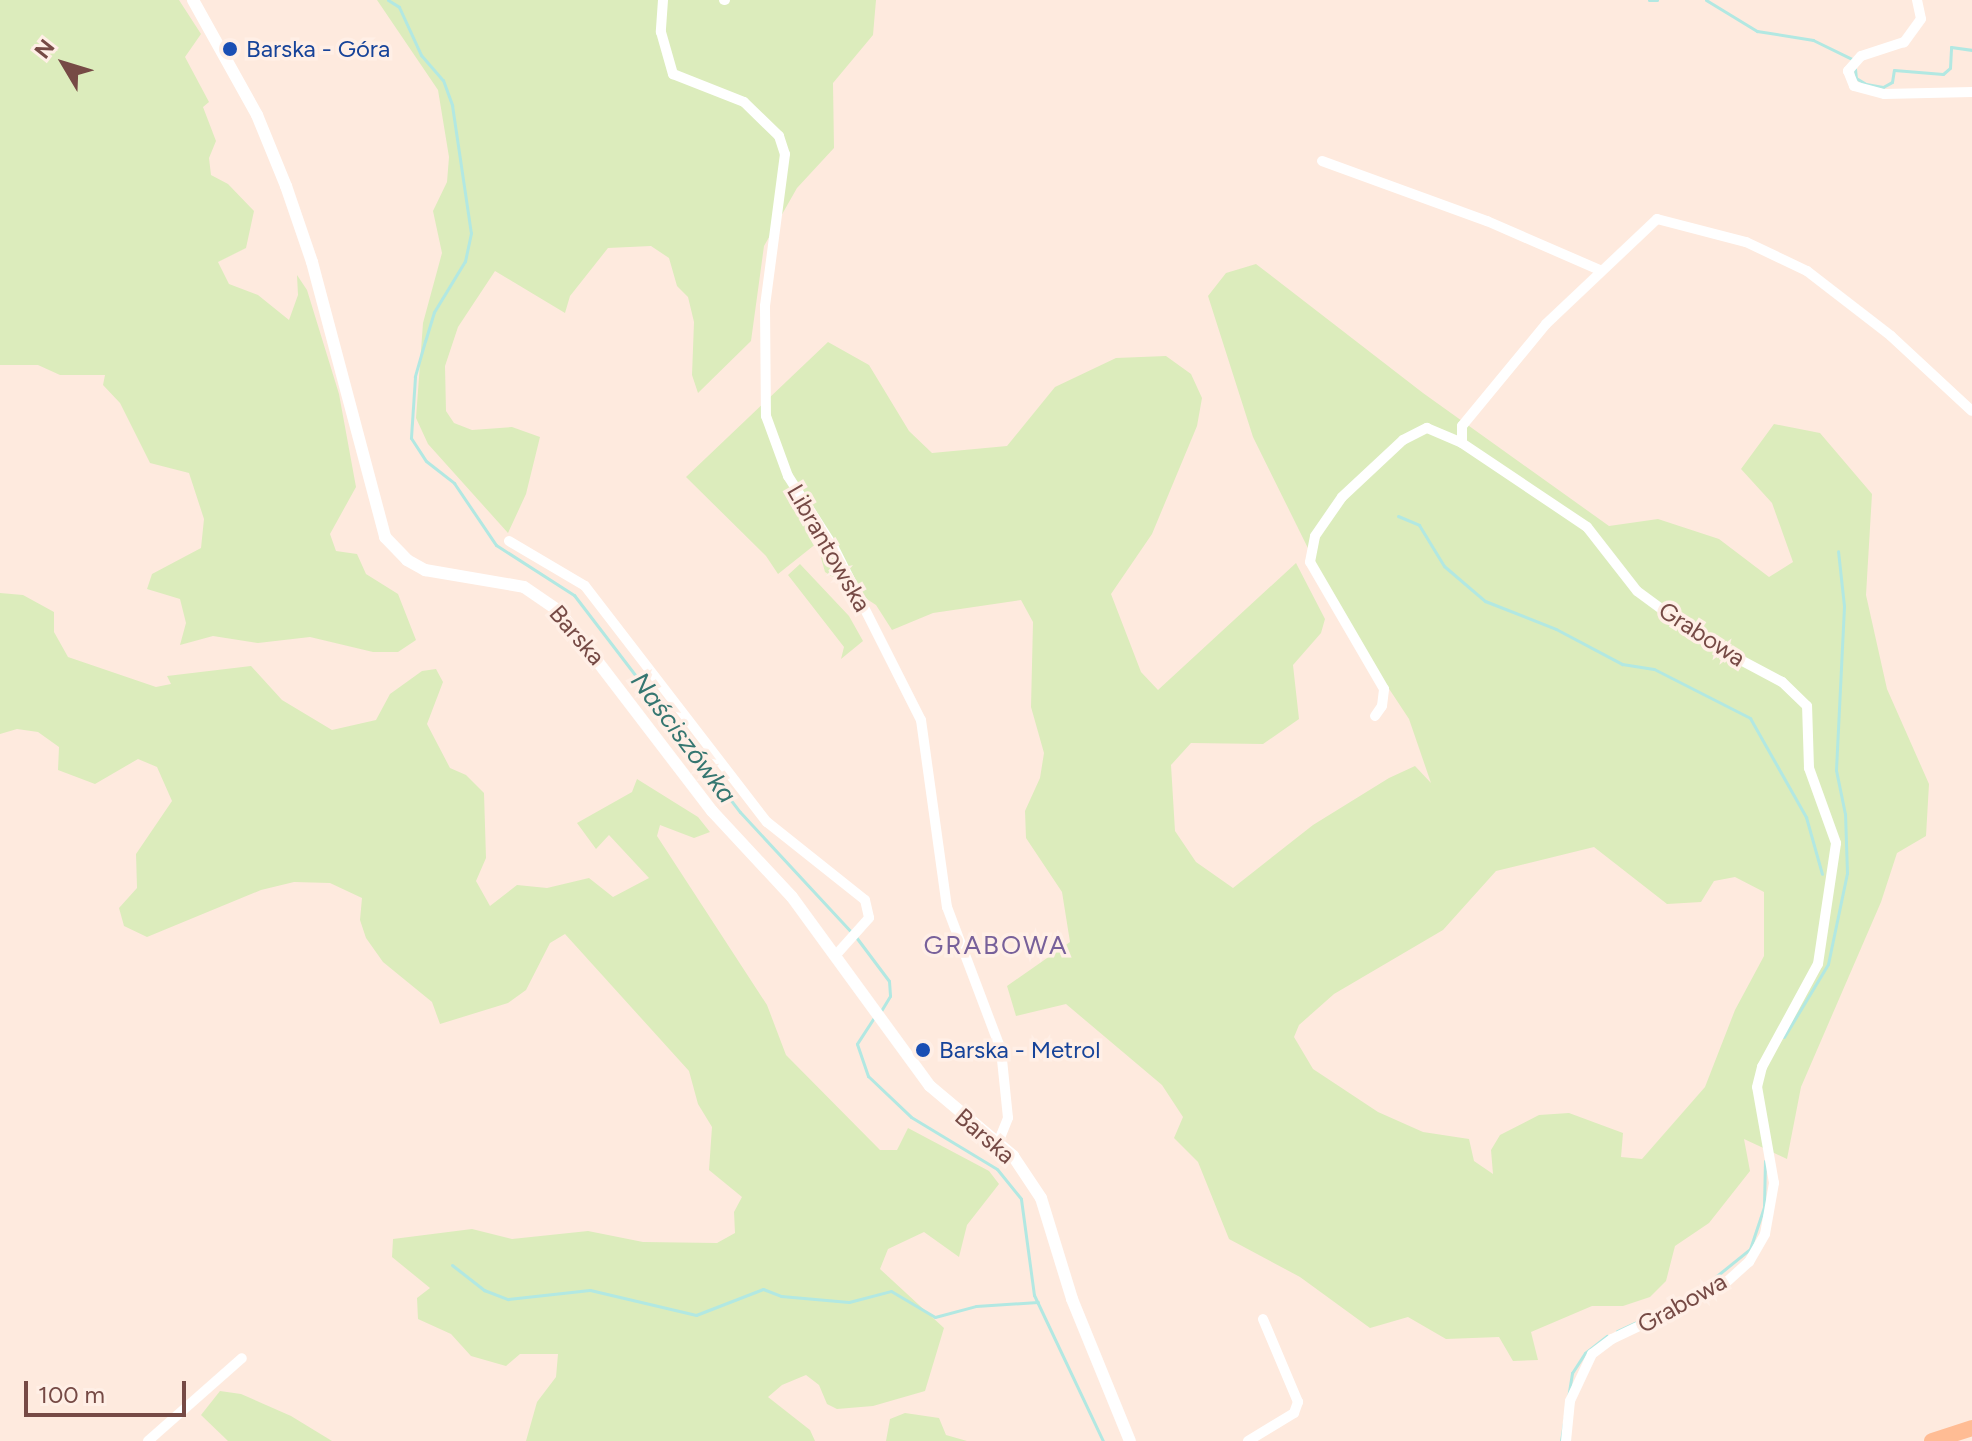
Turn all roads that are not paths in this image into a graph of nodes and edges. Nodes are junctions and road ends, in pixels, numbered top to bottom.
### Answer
1 (193, 0) edge
2 (663, 0) edge
3 (1917, 0) edge
4 (1972, 92) edge
5 (1322, 161) dead end
6 (1602, 271) junction
7 (1972, 411) edge
8 (1462, 443) junction
9 (509, 541) dead end
10 (1375, 716) dead end
11 (835, 956) junction
12 (998, 1143) junction
13 (1263, 1319) dead end
14 (242, 1358) dead end
15 (1972, 1428) edge
16 (148, 1441) edge
17 (1130, 1441) edge
18 (1248, 1441) edge
19 (1566, 1441) edge
20 (1932, 1441) edge

1 - 11 street, Barska
2 - 12 street, Librantowska
3 - 4 street
5 - 6 street
6 - 7 street
6 - 8 street
8 - 10 street
8 - 19 street, Grabowa
9 - 11 street
11 - 12 street, Barska
12 - 17 street, Barska
13 - 18 street
14 - 16 street
15 - 20 main road

